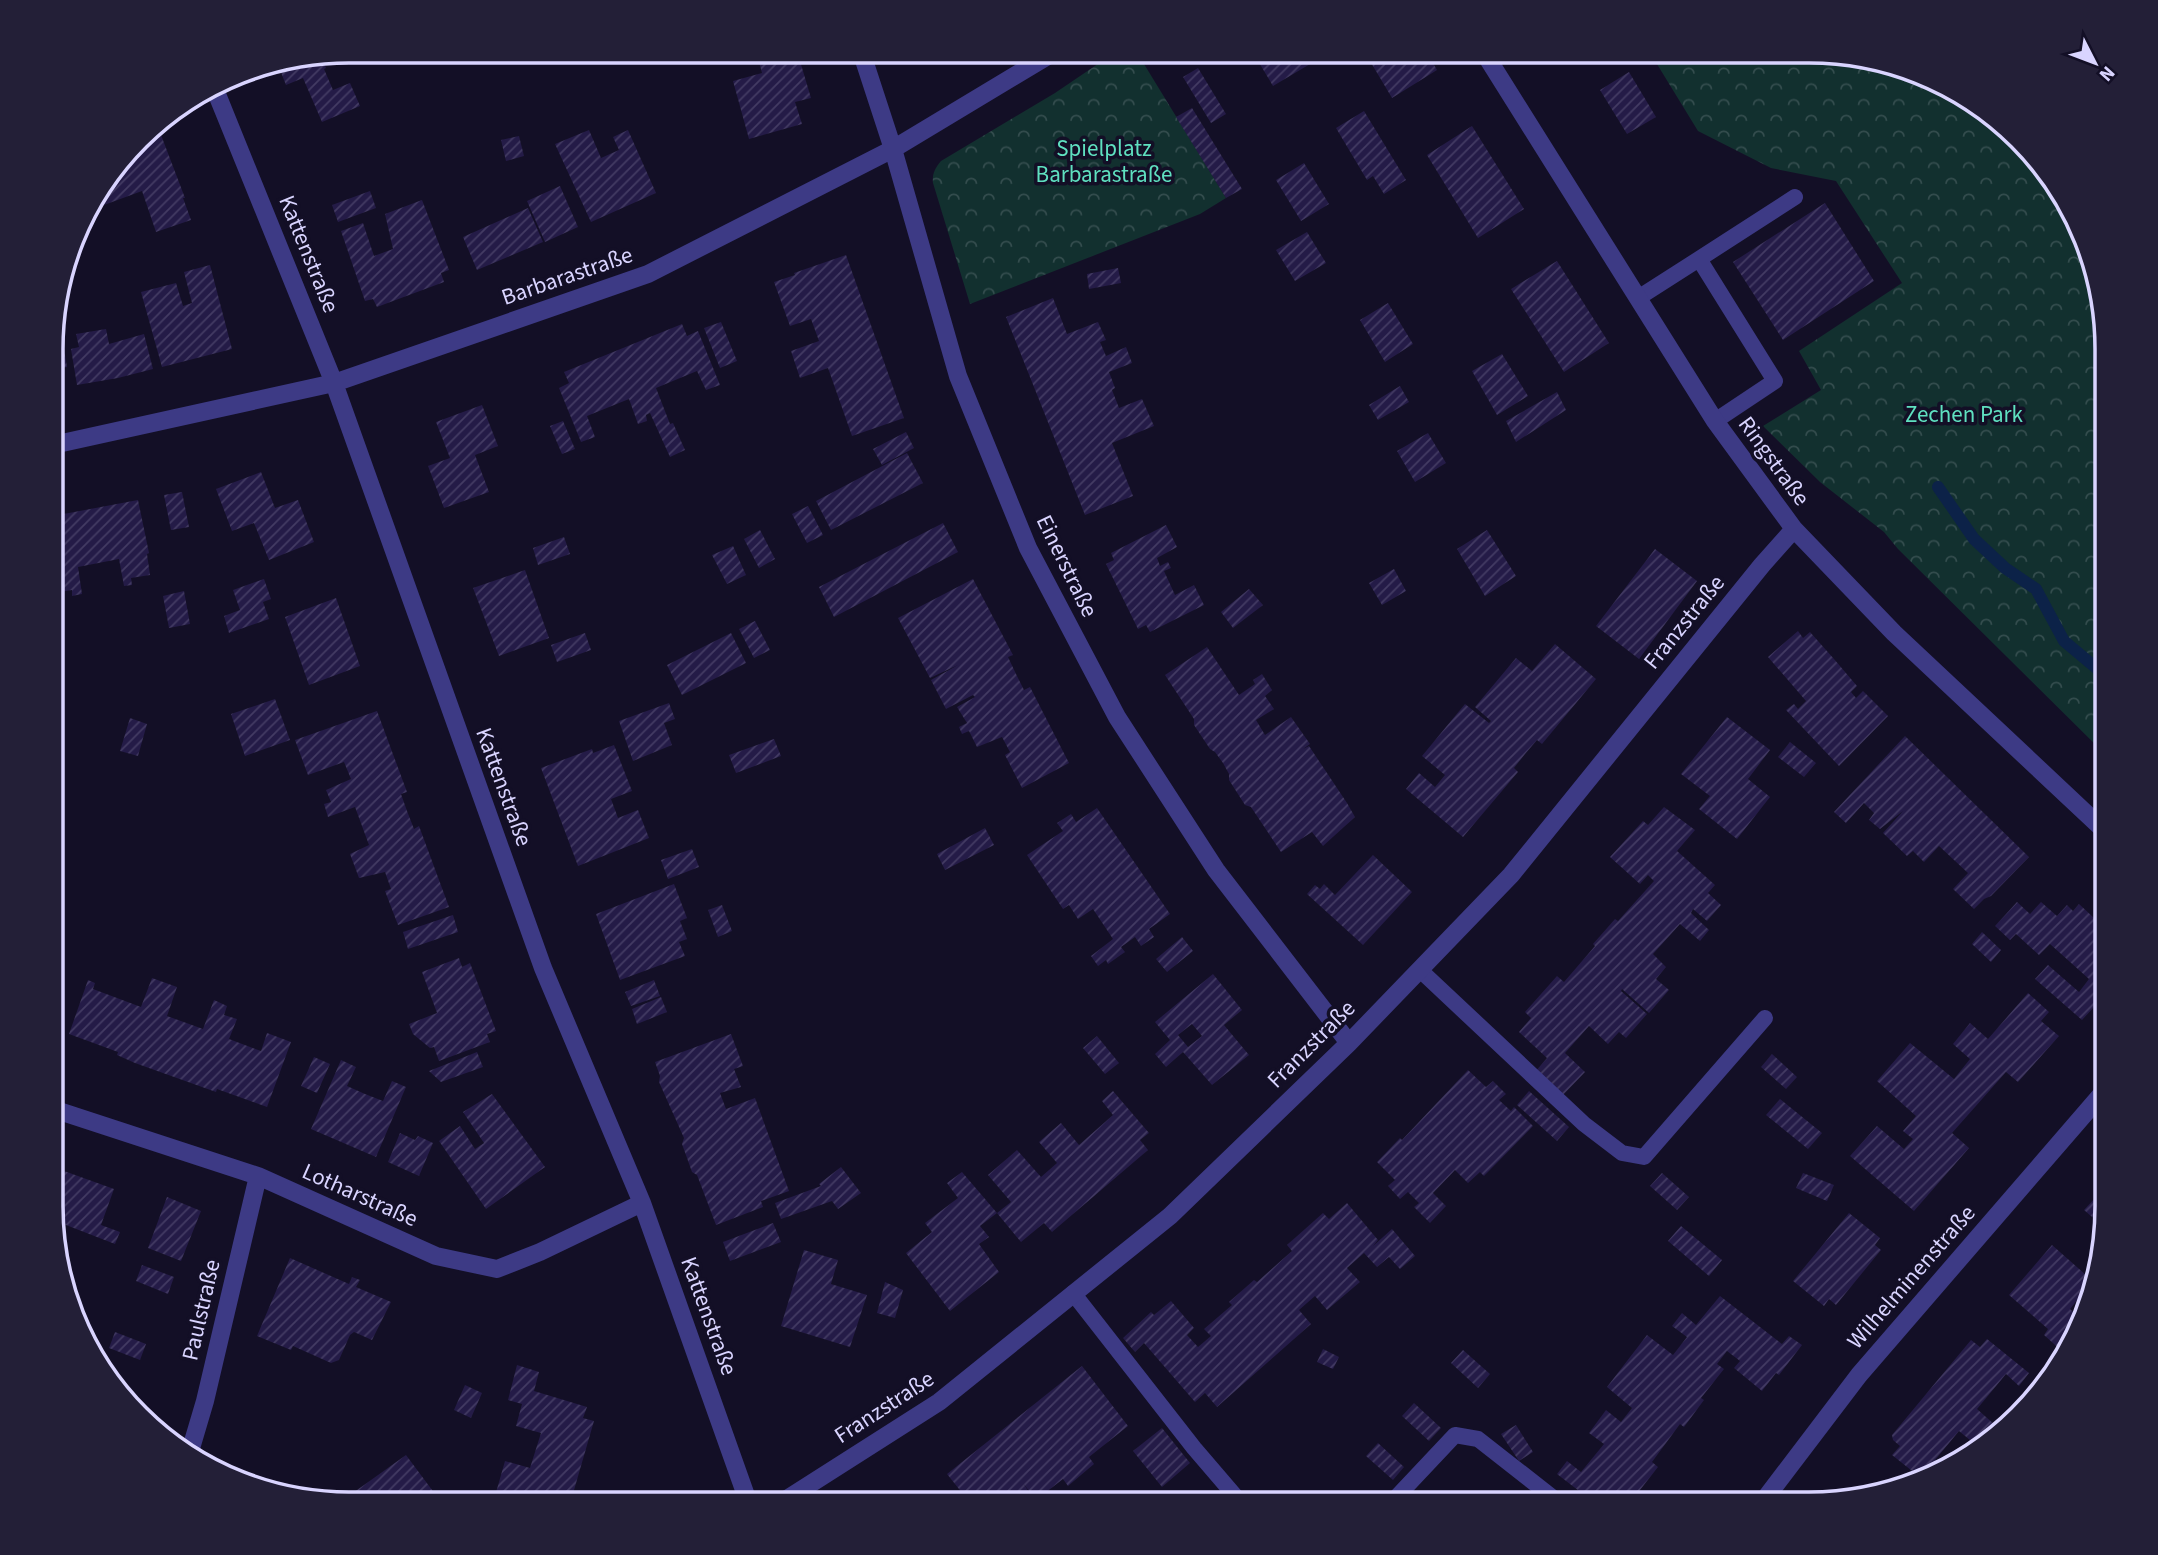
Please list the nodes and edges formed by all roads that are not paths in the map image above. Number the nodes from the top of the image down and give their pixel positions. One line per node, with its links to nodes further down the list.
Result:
1 (864, 63): 5 (street, Einerstraße)
2 (1036, 63): 5 (street, Barbarastraße)
3 (1490, 63): 8 (street, Ringstraße)
4 (217, 95): 9 (street, Kattenstraße)
5 (893, 149): 9 (street, Barbarastraße); 16 (street, Einerstraße)
6 (1795, 197): 7 (lane)
7 (1699, 259): 8 (lane); 10 (lane)
8 (1637, 298): 10 (street, Ringstraße)
9 (334, 383): 11 (street, Barbarastraße); 20 (street, Kattenstraße)
10 (1715, 421): 12 (street, Ringstraße)
11 (63, 443)
12 (1794, 529): 13 (street, Ringstraße); 14 (street, Franzstraße)
13 (2095, 822)
14 (1420, 970): 15 (lane); 16 (street, Franzstraße)
15 (1765, 1018)
16 (1349, 1043): 21 (street, Franzstraße)
17 (2095, 1102): 28 (street, Wilhelminenstraße)
18 (63, 1112): 19 (street, Lotharstraße)
19 (258, 1176): 20 (street, Lotharstraße); 22 (street, Paulstraße)
20 (642, 1203): 23 (street, Kattenstraße)
21 (1073, 1293): 24 (street, Franzstraße); 25 (lane)
22 (192, 1445)
23 (745, 1492)
24 (798, 1492)
25 (1232, 1492)
26 (1401, 1492): 27 (lane)
27 (1545, 1492)
28 (1770, 1492)

